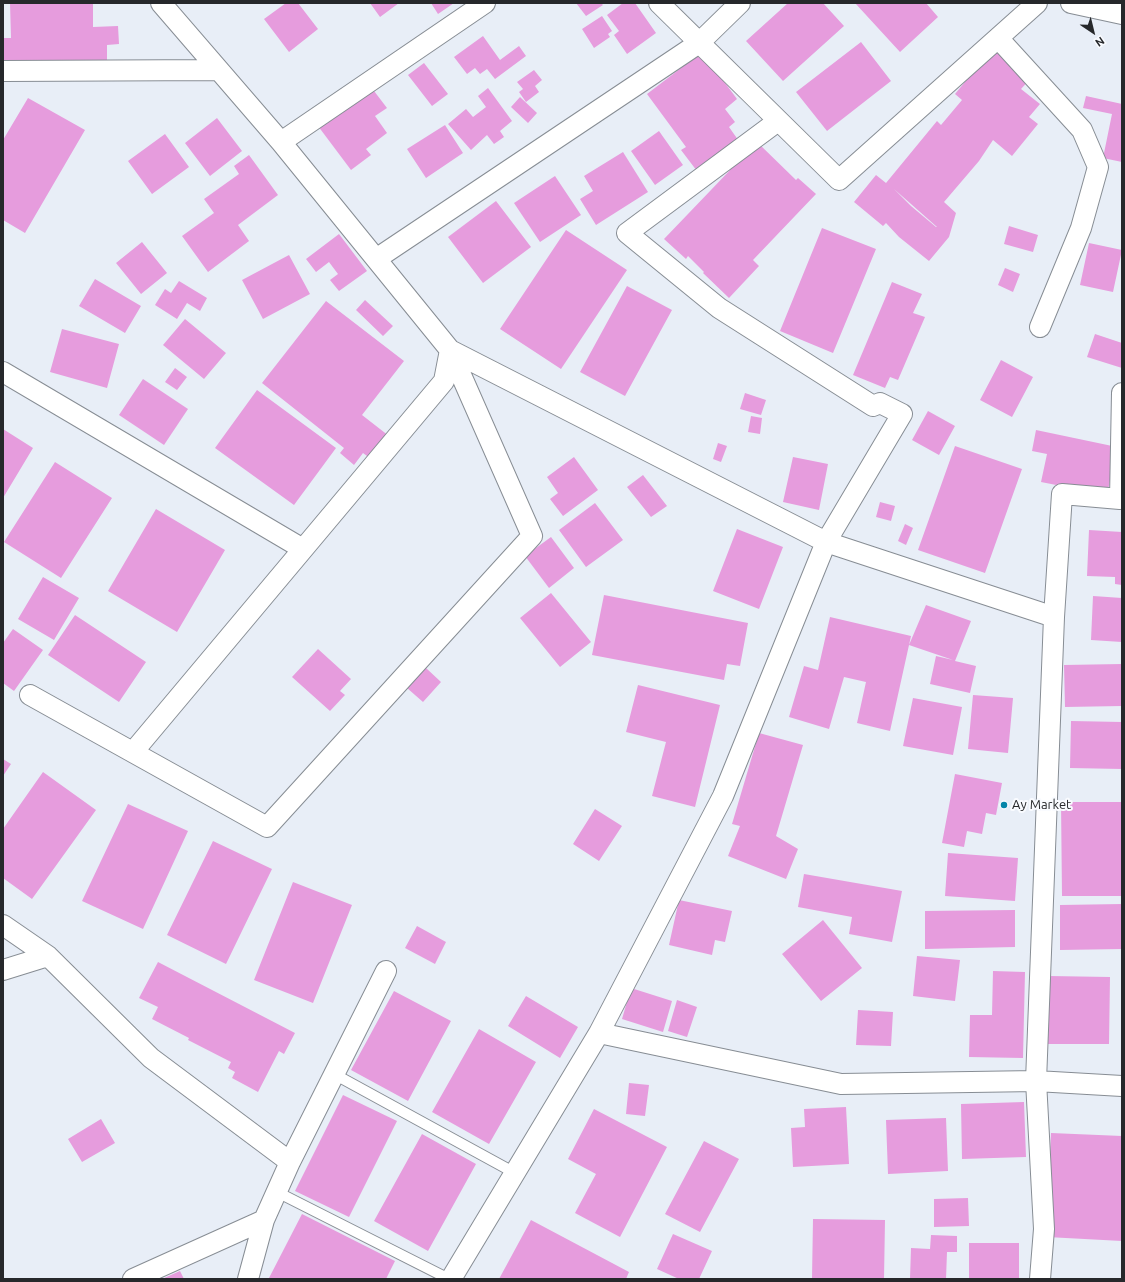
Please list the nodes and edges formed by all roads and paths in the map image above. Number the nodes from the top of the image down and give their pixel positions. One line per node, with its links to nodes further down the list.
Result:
1 (161, 3): 10 (street)
2 (485, 3): 13 (street)
3 (659, 3): 9 (street)
4 (740, 3): 9 (street)
5 (1037, 3): 8 (street)
6 (1071, 3): 7 (street)
7 (1122, 14)
8 (998, 38): 12 (street); 15 (street)
9 (699, 42): 12 (street); 14 (street)
10 (220, 70): 11 (street); 13 (street)
11 (3, 71)
12 (778, 120): 19 (street)
13 (281, 142): 14 (street)
14 (376, 259): 16 (street)
15 (1040, 327)
16 (450, 350): 19 (street); 20 (street); 23 (street)
17 (3, 372): 20 (street)
18 (1122, 393): 21 (street)
19 (826, 542): 21 (street); 28 (street)
20 (303, 550): 23 (street)
21 (1054, 617): 30 (street)
22 (30, 695): 23 (street)
23 (133, 752)
24 (3, 925): 25 (street)
25 (48, 956): 26 (street); 32 (street)
26 (3, 970)
27 (386, 971): 29 (street)
28 (599, 1034): 30 (street); 33 (street)
29 (334, 1074): 32 (street); 33 (lane)
30 (1036, 1081): 31 (street); 39 (street)
31 (1122, 1086)
32 (290, 1162): 34 (street)
33 (515, 1173): 38 (street)
34 (276, 1192): 35 (street); 38 (lane)
35 (264, 1220): 36 (street); 37 (street)
36 (133, 1279)
37 (248, 1279)
38 (450, 1279)
39 (1040, 1279)

